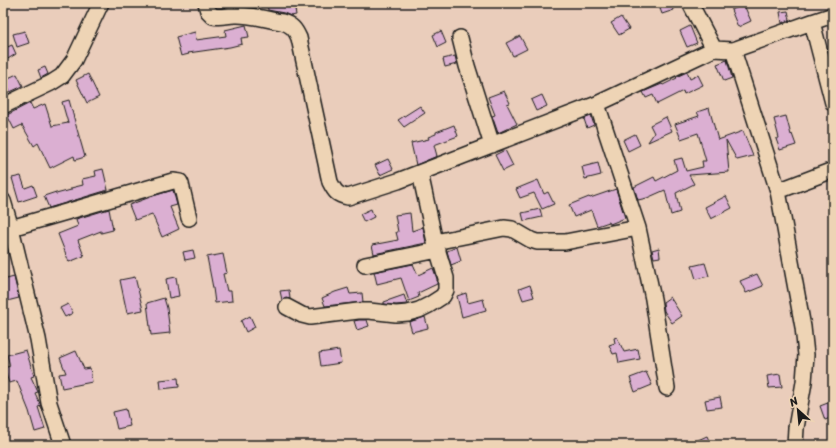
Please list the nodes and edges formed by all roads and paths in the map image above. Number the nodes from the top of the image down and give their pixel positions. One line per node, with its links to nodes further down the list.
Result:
1 (101, 3): 11 (street)
2 (206, 3): 14 (street)
3 (690, 3): 7 (street)
4 (833, 15): 5 (street)
5 (812, 22): 8 (street); 9 (street)
6 (460, 38): 12 (street)
7 (714, 49): 8 (street); 10 (street)
8 (733, 50): 15 (street)
9 (833, 103)
10 (597, 104): 12 (street); 19 (street)
11 (3, 106)
12 (492, 145): 14 (street)
13 (833, 170): 15 (street)
14 (420, 173): 20 (street)
15 (778, 191): 25 (street)
16 (3, 201): 18 (street)
17 (189, 218): 18 (street)
18 (11, 228): 24 (street)
19 (638, 228): 20 (street); 23 (street)
20 (437, 246): 21 (street); 22 (street)
21 (365, 265)
22 (287, 307)
23 (667, 388)
24 (63, 445)
25 (795, 445)

